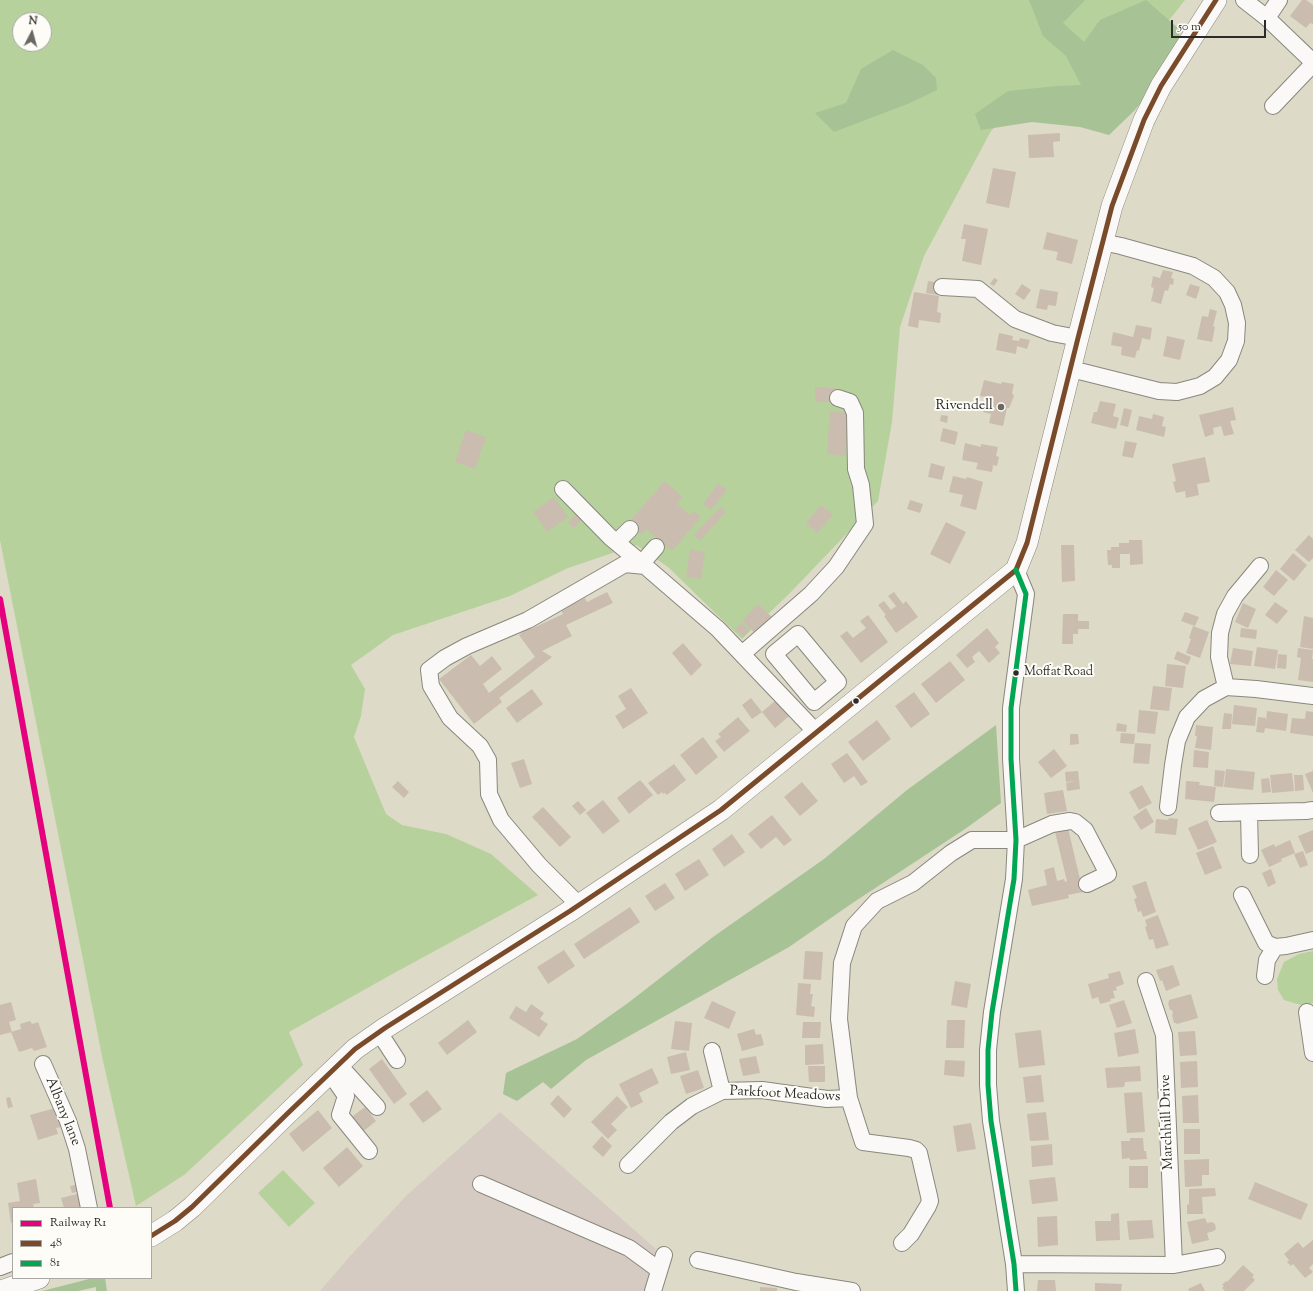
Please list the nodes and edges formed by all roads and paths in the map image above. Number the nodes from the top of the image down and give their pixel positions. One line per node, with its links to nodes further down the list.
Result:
1 (1216, 0): 7 (main road)
2 (1244, 0): 4 (street)
3 (1279, 0): 4 (street)
4 (1267, 18): 5 (street)
5 (1313, 63): 6 (street)
6 (1273, 106)
7 (1102, 242): 9 (main road); 10 (street)
8 (942, 287): 9 (street)
9 (1078, 338): 10 (main road)
10 (1071, 369): 18 (main road)
11 (838, 398): 20 (street)
12 (563, 489): 14 (street)
13 (630, 529): 14 (street)
14 (617, 542): 16 (street)
15 (656, 547): 16 (street)
16 (643, 565): 20 (street); 32 (street)
17 (1260, 566): 21 (street)
18 (1016, 570): 23 (main road); 28 (street)
19 (774, 654): 20 (street)
20 (745, 657): 23 (street)
21 (1226, 687): 22 (street); 24 (street)
22 (1313, 696)
23 (816, 732): 32 (main road)
24 (1168, 807)
25 (1313, 810): 27 (street)
26 (1219, 813): 27 (street)
27 (1249, 813): 29 (street)
28 (1016, 840): 30 (street); 45 (street, Parkfoot Meadows); 57 (street)
29 (1250, 855)
30 (1087, 884)
31 (1242, 895): 34 (street)
32 (579, 905): 38 (main road)
33 (1313, 940): 34 (street)
34 (1275, 947): 35 (street)
35 (1265, 976)
36 (1146, 981): 58 (street, Marchhill Drive)
37 (1306, 1012): 40 (street)
38 (376, 1034): 41 (street); 43 (main road)
39 (712, 1051): 44 (street, Parkfoot Meadows)
40 (1313, 1053)
41 (397, 1060)
42 (43, 1064): 50 (street, Albany lane)
43 (334, 1069): 46 (street); 47 (street); 51 (main road)
44 (722, 1091): 45 (street, Parkfoot Meadows); 48 (street, Parkfoot Meadows)
45 (849, 1098): 52 (street, Parkfoot Meadows)
46 (377, 1107)
47 (368, 1150)
48 (628, 1166)
49 (481, 1184): 60 (street)
50 (89, 1207)
51 (152, 1235)
52 (902, 1243)
53 (664, 1255): 60 (street)
54 (1217, 1257): 58 (street)
55 (698, 1260): 62 (street)
56 (12, 1262): 59 (street)
57 (1014, 1264): 58 (street); 66 (street)
58 (1174, 1265)
59 (0, 1267)
60 (659, 1270): 64 (street)
61 (36, 1279): 63 (main road)
62 (795, 1287): 65 (street)
63 (1, 1291)
64 (653, 1291)
65 (852, 1291)
66 (1016, 1291)

